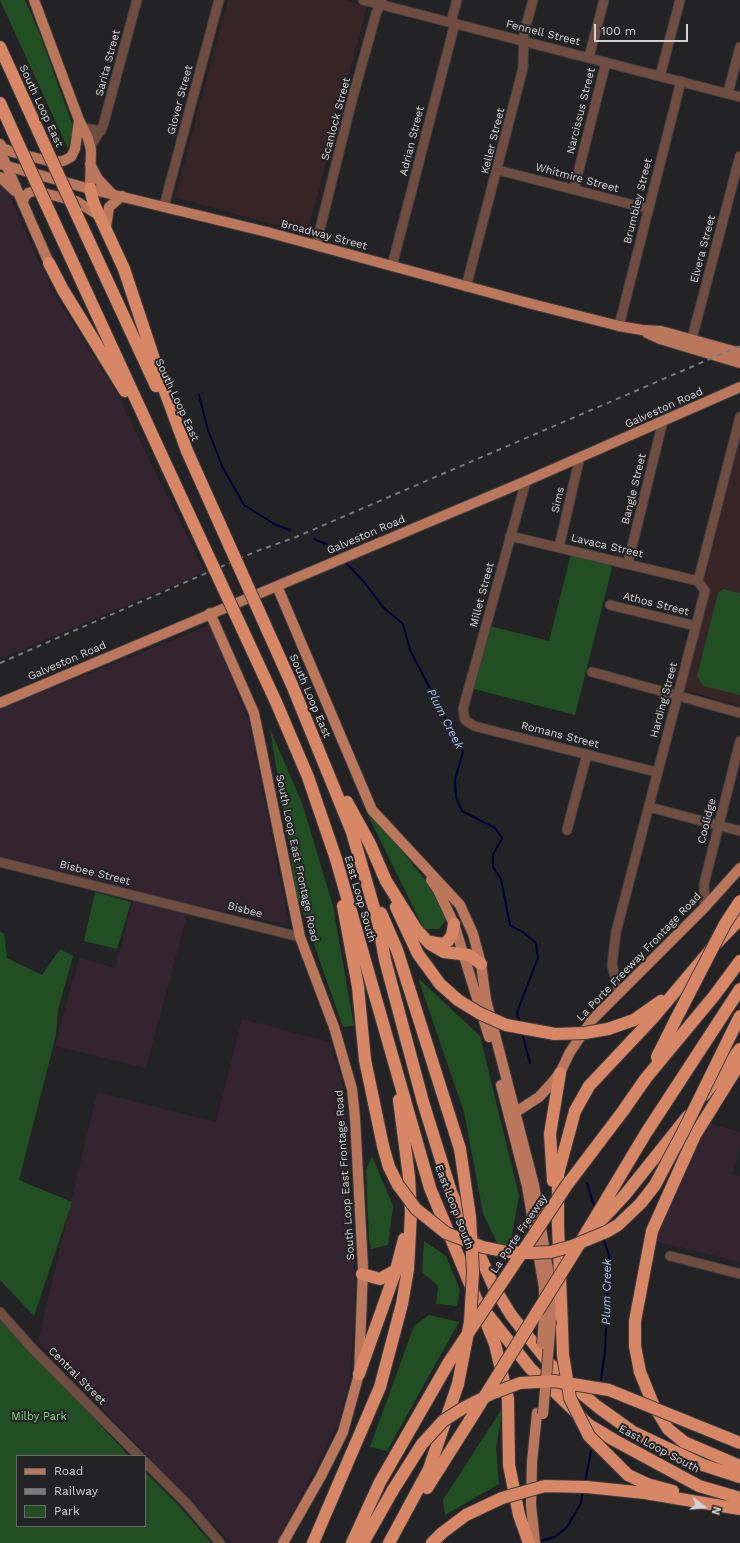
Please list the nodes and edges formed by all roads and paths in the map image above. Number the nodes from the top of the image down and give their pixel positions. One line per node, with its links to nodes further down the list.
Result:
1 (34, 0): 21 (main road)
2 (137, 0): 22 (street, Sarita Street)
3 (219, 0): 35 (street, Glover Street)
4 (363, 0): 9 (street, Fennell Street)
5 (457, 0): 10 (street, Adrian Street)
6 (533, 0): 11 (street, Keller Street)
7 (604, 0): 14 (street, Narcissus Street)
8 (680, 0): 16 (street)
9 (381, 2): 10 (street, Fennell Street); 39 (street, Scanlock Street)
10 (453, 22): 11 (street, Fennell Street); 41 (street, Adrian Street)
11 (524, 41): 14 (street, Fennell Street); 29 (street, Keller Street)
12 (0, 47): 47 (highway, South Loop East, bridge)
13 (740, 47): 18 (street)
14 (589, 57): 15 (street, Fennell Street)
15 (606, 62): 16 (street, Fennell Street); 32 (street, Narcissus Street)
16 (660, 76): 17 (street, Fennell Street)
17 (681, 81): 18 (street, Fennell Street); 36 (street, Brumbley Street)
18 (728, 93): 19 (street, Fennell Street)
19 (740, 97)
20 (0, 104): 49 (highway, bridge)
21 (81, 124): 22 (street); 23 (main road); 24 (main road)
22 (101, 131): 24 (street, Sarita Street)
23 (0, 144)
24 (90, 147): 27 (main road)
25 (0, 151): 28 (main road)
26 (740, 156): 44 (street, Elvera Street)
27 (90, 164): 31 (main road); 33 (main road)
28 (3, 165): 31 (main road, Broadway Street); 34 (main road)
29 (498, 170): 32 (street, Whitmire Street); 42 (street, Keller Street)
30 (0, 177): 34 (main road)
31 (90, 189): 33 (main road, Broadway Street); 37 (highway)
32 (574, 189): 36 (street, Whitmire Street)
33 (117, 195): 35 (main road, Broadway Street); 38 (main road)
34 (21, 200): 37 (main road); 40 (main road)
35 (164, 206): 39 (main road, Broadway Street)
36 (649, 209): 43 (street, Brumbley Street)
37 (100, 216): 38 (highway)
38 (106, 229): 47 (highway)
39 (316, 246): 41 (main road, Broadway Street)
40 (49, 263): 49 (highway)
41 (392, 266): 42 (main road, Broadway Street)
42 (466, 286): 43 (main road, Broadway Street)
43 (619, 326): 44 (main road, Broadway Street)
44 (690, 344): 45 (main road, Broadway Street); 46 (main road, Broadway Street)
45 (740, 353)
46 (740, 363)
47 (160, 387): 69 (highway, South Loop East, bridge)
48 (740, 387): 51 (main road, Galveston Road)
49 (133, 399): 75 (highway, East Loop South, bridge)
50 (740, 416): 57 (street, Harding Street)
51 (663, 421): 52 (main road, Galveston Road); 56 (street, Bangle Street)
52 (580, 457): 53 (main road, Galveston Road); 55 (street, Sims)
53 (526, 481): 54 (street, Millet Street); 58 (main road, Galveston Road)
54 (510, 536): 55 (street, Lavaca Street); 66 (street, Millet Street)
55 (559, 547): 56 (street, Lavaca Street)
56 (628, 563): 57 (street, Lavaca Street)
57 (698, 581): 61 (street, Harding Street)
58 (277, 586): 60 (main road, Galveston Road); 77 (main road)
59 (610, 605): 61 (street, Athos Street)
60 (210, 614): 64 (main road, Galveston Road); 86 (main road, South Loop East Frontage Road)
61 (696, 626): 63 (street, Harding Street)
62 (592, 672): 63 (street)
63 (678, 695): 65 (street); 70 (street, Harding Street)
64 (0, 703)
65 (740, 713)
66 (464, 715): 68 (street, Romans Street)
67 (740, 742): 72 (street, Coolidge)
68 (588, 754): 70 (street, Romans Street); 73 (street)
69 (326, 766): 79 (highway); 80 (highway, East Loop South)
70 (656, 772): 71 (street, Harding Street)
71 (649, 807): 72 (street); 93 (street, Harding Street)
72 (718, 825): 74 (street); 82 (street, Coolidge)
73 (567, 830)
74 (740, 831)
75 (336, 859): 94 (highway, bridge); 96 (highway, East Loop South)
76 (0, 862): 83 (street, Bisbee Street)
77 (418, 862): 85 (main road); 90 (main road)
78 (740, 868): 82 (main road, La Porte Freeway Frontage Road)
79 (386, 880): 87 (highway); 91 (highway, bridge)
80 (367, 884): 117 (highway, East Loop South); 127 (highway, bridge)
81 (740, 901): 100 (highway, bridge)
82 (706, 907): 93 (main road, La Porte Freeway Frontage Road)
83 (184, 908): 86 (street, Bisbee)
84 (740, 919): 91 (highway)
85 (454, 924): 87 (highway); 88 (main road)
86 (300, 936): 108 (main road, South Loop East Frontage Road)
87 (428, 941): 88 (highway)
88 (463, 954): 90 (highway); 102 (main road)
89 (740, 961): 100 (highway, La Porte Freeway)
90 (481, 964): 99 (main road)
91 (685, 980): 104 (highway)
92 (740, 990): 105 (highway)
93 (619, 992): 98 (main road, La Porte Freeway Frontage Road)
94 (740, 1016)
95 (740, 1049): 105 (highway)
96 (393, 1058): 103 (highway); 110 (highway, East Loop South)
97 (740, 1063): 116 (highway)
98 (560, 1073): 101 (main road, La Porte Freeway Frontage Road); 104 (highway)
99 (506, 1076): 101 (main road); 102 (main road)
100 (646, 1078): 125 (highway, La Porte Freeway, bridge)
101 (538, 1097): 102 (main road, La Porte Freeway Frontage Road)
102 (512, 1113): 121 (main road, bridge)
103 (411, 1212): 107 (highway); 124 (highway)
104 (558, 1226): 118 (highway, bridge)
105 (580, 1243): 128 (highway, bridge)
106 (670, 1256): 109 (street)
107 (396, 1270): 108 (highway); 112 (highway)
108 (362, 1274): 112 (main road, South Loop East Frontage Road)
109 (740, 1274)
110 (477, 1301): 119 (highway, East Loop South); 130 (highway)
111 (0, 1312): 114 (street, Central Street)
112 (359, 1374): 123 (main road)
113 (740, 1443): 126 (highway, bridge)
114 (138, 1455)
115 (146, 1463): 122 (street)
116 (740, 1466)
117 (740, 1477)
118 (646, 1489): 120 (highway); 129 (highway, bridge)
119 (740, 1498)
120 (740, 1509)
121 (535, 1514): 131 (main road); 132 (main road)
122 (220, 1543)
123 (283, 1543)
124 (313, 1543)
125 (352, 1543)
126 (363, 1543)
127 (388, 1543)
128 (392, 1543)
129 (432, 1543)
130 (529, 1543)
131 (535, 1543)
132 (542, 1543)

